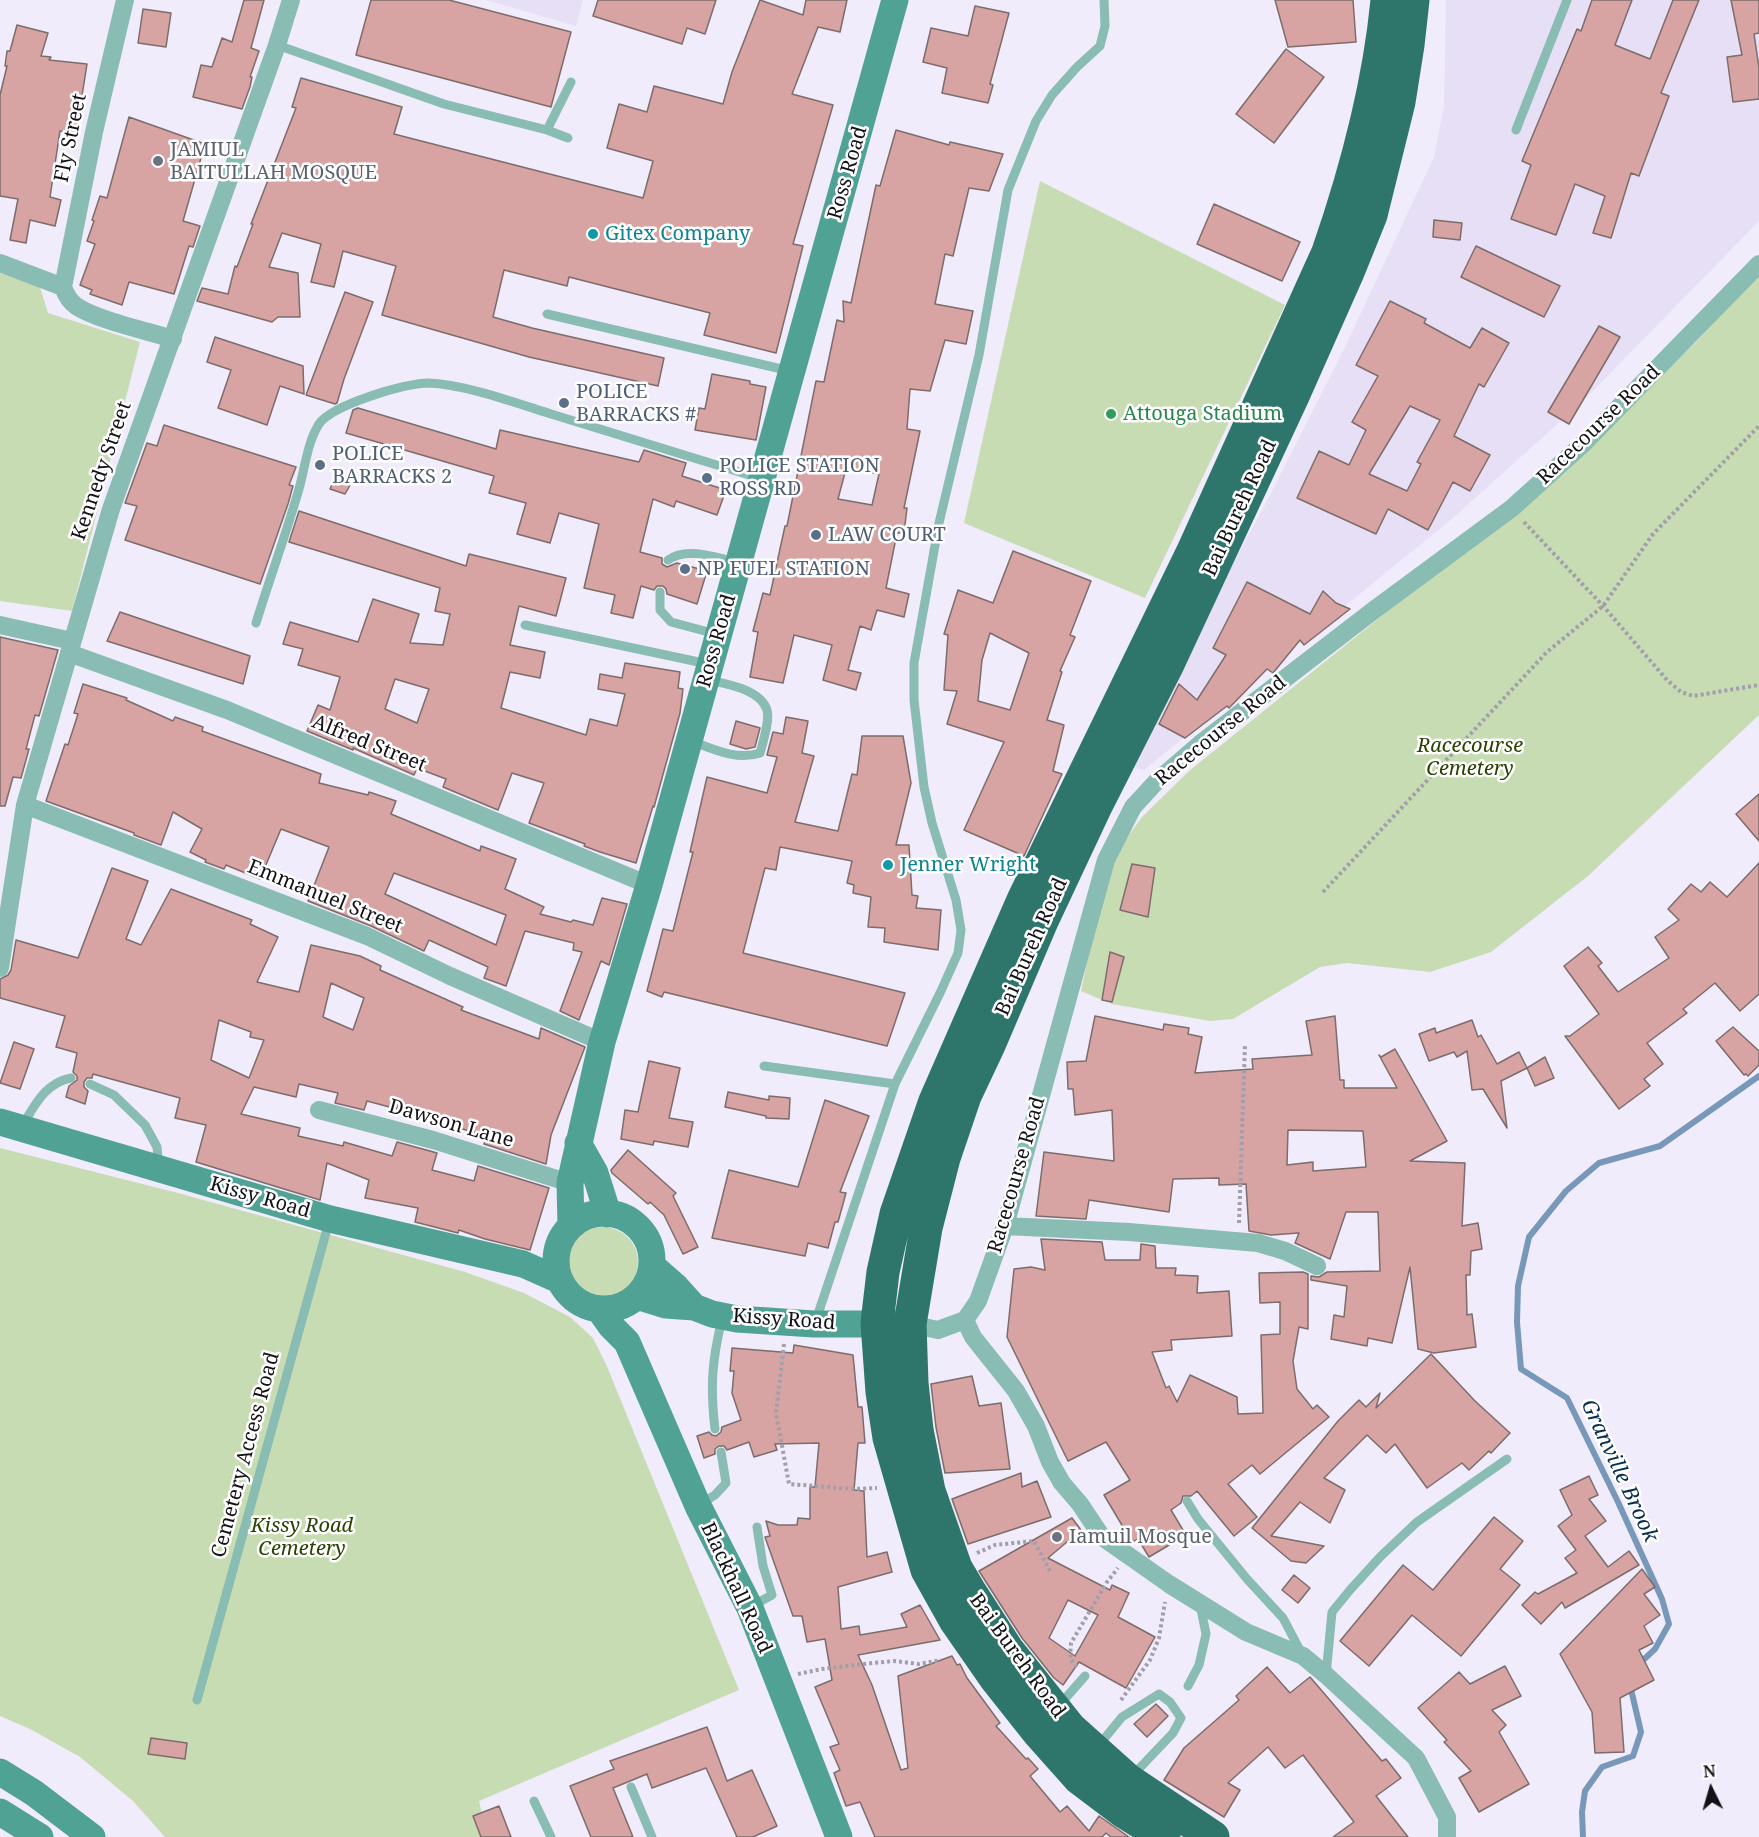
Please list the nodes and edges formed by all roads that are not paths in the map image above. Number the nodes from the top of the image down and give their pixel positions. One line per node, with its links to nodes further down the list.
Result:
1 (125, 0): 15 (street, Fly Street)
2 (291, 0): 8 (street, Kennedy Street)
3 (895, 0): 18 (main road, Ross Road)
4 (1104, 0): 37 (lane)
5 (1387, 0): 57 (highway)
6 (1413, 0): 59 (highway, Bai Bureh Road)
7 (1567, 0): 11 (lane)
8 (277, 45): 10 (lane); 17 (street, Kennedy Street)
9 (572, 82): 10 (lane)
10 (547, 130): 12 (lane)
11 (1516, 130)
12 (568, 138)
13 (0, 263): 15 (street)
14 (1759, 264): 46 (street, Racecourse Road)
15 (63, 287): 17 (street)
16 (547, 314): 18 (lane)
17 (173, 339): 27 (street, Kennedy Street)
18 (792, 371): 19 (main road, Ross Road)
19 (762, 479): 21 (main road, Ross Road); 23 (lane)
20 (668, 560): 21 (lane)
21 (739, 562): 26 (main road, Ross Road)
22 (660, 592): 26 (lane)
23 (256, 623)
24 (0, 626): 27 (street, Alfred Street)
25 (525, 626): 28 (lane)
26 (719, 634): 28 (main road, Ross Road)
27 (71, 647): 30 (street, Kennedy Street); 31 (street, Alfred Street)
28 (708, 672): 29 (main road, Ross Road); 29 (lane)
29 (689, 740): 31 (main road, Ross Road)
30 (26, 805): 32 (street, Kennedy Street); 33 (street, Emmanuel Street)
31 (649, 885): 33 (main road, Ross Road)
32 (0, 968)
33 (602, 1042): 40 (main road, Ross Road)
34 (764, 1066): 37 (lane)
35 (71, 1078): 39 (lane)
36 (90, 1083): 41 (lane)
37 (895, 1084): 58 (lane)
38 (319, 1110): 42 (street, Dawson Lane)
39 (10, 1125): 41 (main road, Kissy Road)
40 (578, 1143): 42 (main road, Ross Road); 43 (main road)
41 (159, 1168): 44 (main road, Kissy Road)
42 (570, 1183): 45 (main road, Ross Road)
43 (608, 1214): 45 (main road); 49 (main road)
44 (330, 1219): 48 (main road, Kissy Road); 73 (lane, Cemetery Access Road)
45 (571, 1226): 47 (main road)
46 (1005, 1227): 50 (street); 56 (street, Racecourse Road)
47 (557, 1250): 48 (main road); 51 (main road)
48 (523, 1264): 51 (main road, Kissy Road)
49 (652, 1266): 52 (main road); 53 (main road)
50 (1317, 1266)
51 (559, 1280): 54 (main road)
52 (633, 1299): 53 (main road, Kissy Road); 54 (main road); 60 (main road, Blackhall Road)
53 (694, 1307): 55 (main road, Kissy Road)
54 (598, 1309): 60 (main road, Blackhall Road)
55 (723, 1316): 58 (main road, Kissy Road); 61 (lane)
56 (965, 1320): 59 (street); 67 (street)
57 (877, 1323): 58 (main road, Kissy Road); 59 (main road); 86 (highway)
58 (814, 1324)
59 (910, 1324): 74 (highway, Bai Bureh Road)
60 (627, 1342): 65 (main road, Blackhall Road)
61 (715, 1430)
62 (721, 1452): 65 (lane)
63 (1507, 1459): 70 (lane)
64 (1187, 1501): 69 (lane)
65 (698, 1506): 68 (main road, Blackhall Road)
66 (757, 1527): 68 (lane)
67 (1199, 1602): 69 (street); 72 (lane)
68 (750, 1608): 85 (main road, Blackhall Road)
69 (1303, 1656): 70 (street)
70 (1326, 1675): 88 (street)
71 (1085, 1676): 74 (lane)
72 (1188, 1686)
73 (197, 1700)
74 (1052, 1707): 75 (highway, Bai Bureh Road)
75 (1094, 1751): 77 (highway, Bai Bureh Road); 77 (lane)
76 (0, 1772): 82 (main road)
77 (1128, 1780): 87 (highway, Bai Bureh Road)
78 (631, 1787): 84 (lane)
79 (534, 1801): 83 (lane)
80 (0, 1812): 81 (main road)
81 (40, 1837)
82 (92, 1837)
83 (551, 1837)
84 (652, 1837)
85 (838, 1837)
86 (1164, 1837)
87 (1214, 1837)
88 (1447, 1837)

